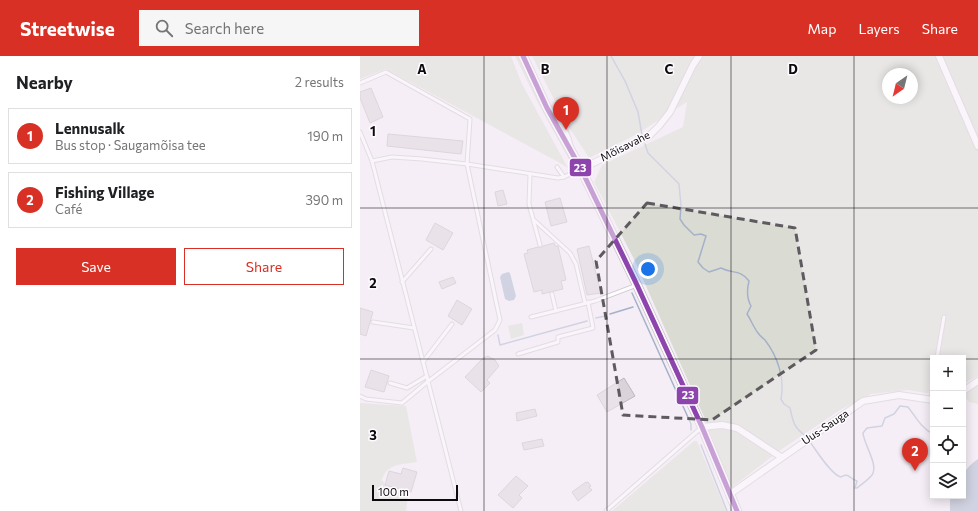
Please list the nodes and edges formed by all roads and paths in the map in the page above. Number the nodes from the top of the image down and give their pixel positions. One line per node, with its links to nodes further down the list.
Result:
1 (523, 56): 10 (street)
2 (700, 56): 10 (street, Mõisavahe)
3 (939, 56): 6 (street)
4 (360, 83): 8 (lane)
5 (360, 132): 7 (lane)
6 (978, 146)
7 (372, 161): 8 (lane); 16 (lane)
8 (467, 164): 11 (lane); 30 (lane)
9 (557, 167): 12 (lane)
10 (581, 169): 12 (lane); 17 (street)
11 (530, 174): 12 (lane); 13 (lane)
12 (564, 177)
13 (534, 220): 14 (lane); 19 (lane)
14 (540, 245)
15 (431, 249): 16 (lane)
16 (402, 282): 25 (lane)
17 (637, 285): 19 (lane); 36 (street)
18 (552, 294): 20 (lane)
19 (587, 303): 20 (lane); 26 (lane)
20 (556, 311): 21 (lane)
21 (531, 317)
22 (944, 317): 27 (lane)
23 (372, 322): 25 (lane)
24 (452, 324): 28 (lane)
25 (414, 328): 28 (lane)
26 (518, 354)
27 (938, 355)
28 (423, 362): 29 (lane)
29 (427, 376): 30 (lane); 32 (lane)
30 (428, 381): 34 (lane); 39 (lane)
31 (978, 381): 33 (street)
32 (390, 383)
33 (966, 389)
34 (360, 396)
35 (930, 400): 37 (street, Uus-Sauga)
36 (702, 427): 37 (street); 38 (street); 40 (lane)
37 (781, 457): 38 (street, Uus-Sauga)
38 (730, 494): 41 (street)
39 (461, 511)
40 (606, 511)
41 (737, 511)

